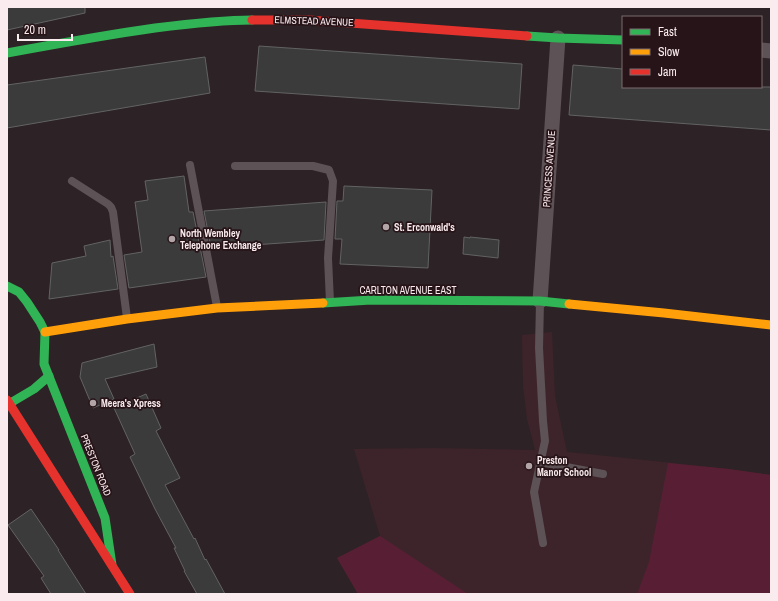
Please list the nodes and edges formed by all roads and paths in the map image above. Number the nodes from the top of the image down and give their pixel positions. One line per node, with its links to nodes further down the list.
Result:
1 (558, 38): 2 (street, ELMSTEAD AVENUE); 3 (street, ELMSTEAD AVENUE); 8 (street, PRINCESS AVENUE)
2 (622, 40)
3 (7, 53)
4 (190, 165): 10 (lane)
5 (235, 166): 9 (lane)
6 (72, 181): 11 (lane)
7 (7, 286): 13 (street)
8 (540, 301): 9 (street, CARLTON AVENUE EAST); 12 (street, CARLTON AVENUE EAST); 16 (lane)
9 (330, 303): 10 (street, CARLTON AVENUE EAST)
10 (217, 308): 11 (street, CARLTON AVENUE EAST)
11 (127, 319): 13 (street, CARLTON AVENUE EAST)
12 (771, 326)
13 (45, 332): 14 (street)
14 (49, 376): 15 (street); 19 (street, PRESTON ROAD)
15 (8, 403): 19 (street, PRESTON ROAD)
16 (540, 462): 17 (lane); 18 (lane)
17 (603, 474)
18 (542, 544)
19 (112, 565): 20 (street, PRESTON ROAD)
20 (130, 594)

